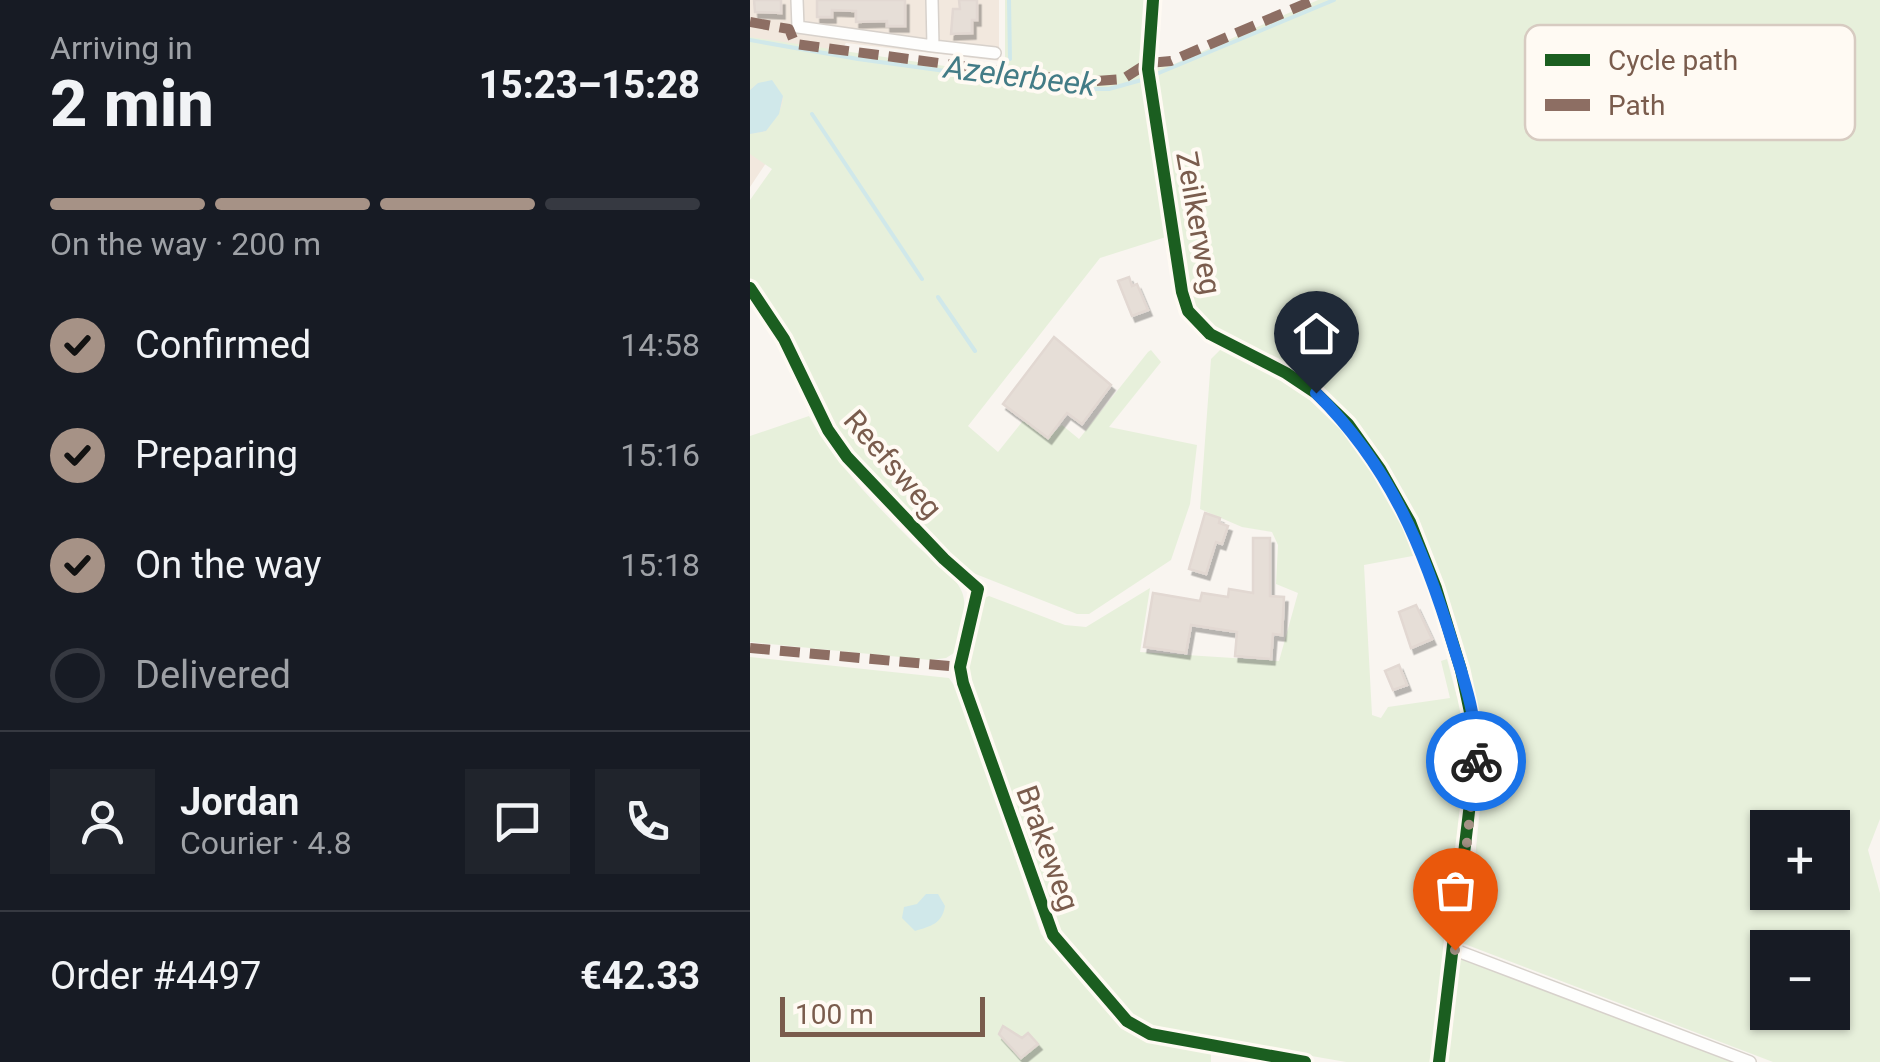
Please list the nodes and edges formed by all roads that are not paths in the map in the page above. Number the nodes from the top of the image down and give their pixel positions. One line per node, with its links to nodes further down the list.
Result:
1 (798, 0): 4 (street)
2 (932, 0): 4 (street)
3 (1153, 0): 8 (street, Zeilkerweg)
4 (932, 46): 5 (street)
5 (995, 53)
6 (750, 288): 7 (street, Reefsweg)
7 (960, 667): 9 (street, Brakeweg)
8 (1455, 950): 10 (street, Zeilkerweg); 11 (street)
9 (1305, 1062)
10 (1438, 1062)
11 (1750, 1062)

